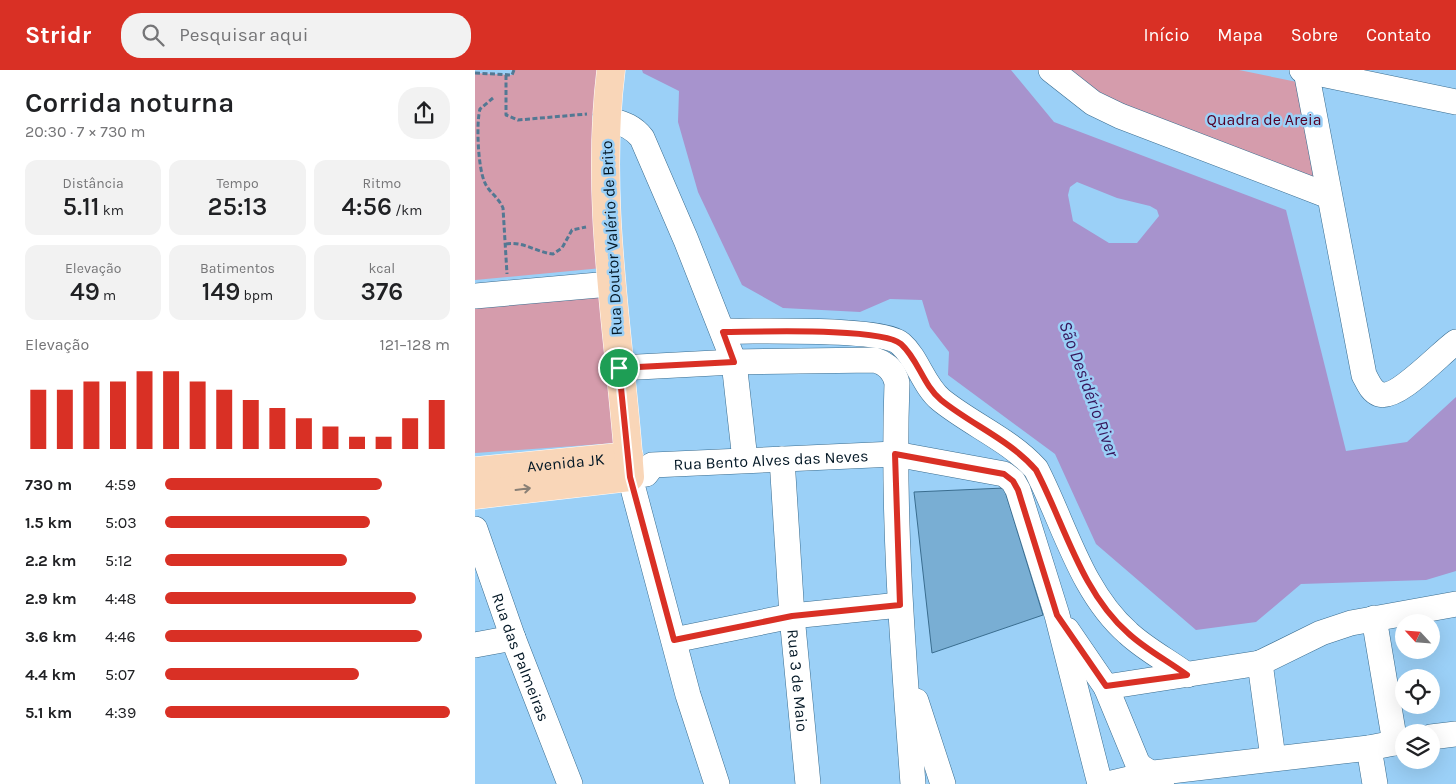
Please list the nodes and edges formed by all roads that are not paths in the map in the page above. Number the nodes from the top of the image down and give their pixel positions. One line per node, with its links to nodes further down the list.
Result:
1 (611, 70): 5 (main road, Rua Doutor Valério de Brito)
2 (1051, 70): 6 (street)
3 (1304, 70): 4 (street); 6 (street)
4 (1456, 102)
5 (597, 116): 7 (main road, Rua Doutor Valério de Brito); 9 (street)
6 (1329, 196): 10 (street)
7 (610, 284): 8 (street); 12 (main road, Rua Doutor Valério de Brito)
8 (475, 296)
9 (723, 332): 11 (street); 30 (street)
10 (1456, 342)
11 (734, 362): 12 (street); 13 (street); 15 (street)
12 (619, 368): 16 (main road, Rua Doutor Valério de Brito)
13 (895, 454): 14 (street, Rua Bento Alves das Neves); 21 (street); 22 (street, Rua Bento Alves das Neves)
14 (782, 459): 15 (street, Rua Bento Alves das Neves); 23 (street, Rua 3 de Maio)
15 (745, 460): 16 (street, Rua Bento Alves das Neves)
16 (637, 466): 17 (main road, Avenida JK); 18 (main road, Avenida JK, one-way to 16); 26 (street, Rua Doutor Valério de Brito)
17 (475, 471)
18 (475, 495)
19 (475, 529): 25 (street, Rua das Palmeiras)
20 (1456, 604): 24 (street)
21 (900, 605): 23 (street); 28 (street)
22 (1057, 615): 31 (street); 44 (street)
23 (792, 616): 26 (street); 41 (street, Rua 3 de Maio)
24 (1374, 618): 29 (street); 32 (street)
25 (513, 638): 27 (street); 39 (street, Rua das Palmeiras)
26 (674, 640): 40 (street, Rua Doutor Valério de Brito)
27 (475, 645)
28 (903, 660): 42 (street); 43 (street)
29 (1260, 663): 30 (street); 37 (street)
30 (1187, 675): 31 (street)
31 (1106, 686): 38 (street)
32 (1395, 724)
33 (1456, 734): 34 (street)
34 (1440, 736)
35 (1395, 743): 36 (street)
36 (1369, 748): 37 (street); 46 (street)
37 (1273, 758): 38 (street)
38 (1161, 778): 45 (street)
39 (570, 784)
40 (717, 784)
41 (808, 784)
42 (913, 784)
43 (943, 784)
44 (1101, 784)
45 (1108, 784)
46 (1375, 784)

